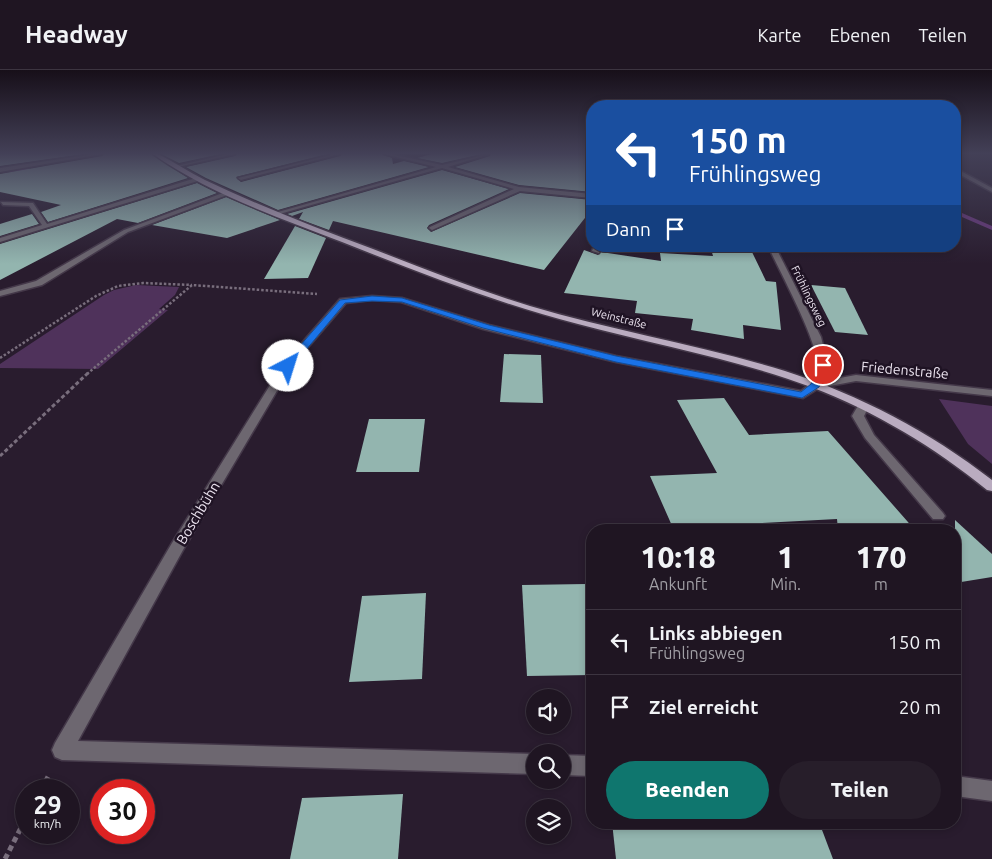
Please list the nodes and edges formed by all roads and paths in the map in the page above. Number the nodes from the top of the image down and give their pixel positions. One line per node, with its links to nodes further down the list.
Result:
1 (161, 191): 10 (street)
2 (223, 191): 6 (main road, Weinstraße)
3 (358, 191): 9 (street)
4 (512, 191): 11 (street)
5 (544, 191): 7 (street)
6 (228, 193): 9 (main road, Weinstraße); 15 (street)
7 (586, 195)
8 (3, 203): 10 (street)
9 (274, 214): 18 (main road, Weinstraße)
10 (46, 227): 12 (street)
11 (432, 228)
12 (0, 240)
13 (774, 252): 18 (street, Frühlingsweg)
14 (192, 285): 16 (path); 17 (path); 21 (path)
15 (0, 294)
16 (343, 301): 18 (street); 24 (street, Boschbühn)
17 (0, 358)
18 (816, 385): 19 (street, Friedenstraße); 20 (main road, Weinstraße)
19 (992, 393)
20 (863, 406): 22 (main road, Weinstraße); 23 (street)
21 (0, 456)
22 (992, 487)
23 (938, 516)
24 (526, 764)
25 (571, 765): 26 (street)
26 (586, 766)
27 (961, 787): 28 (street)
28 (992, 791)
29 (15, 839): 30 (path)
30 (5, 859)

